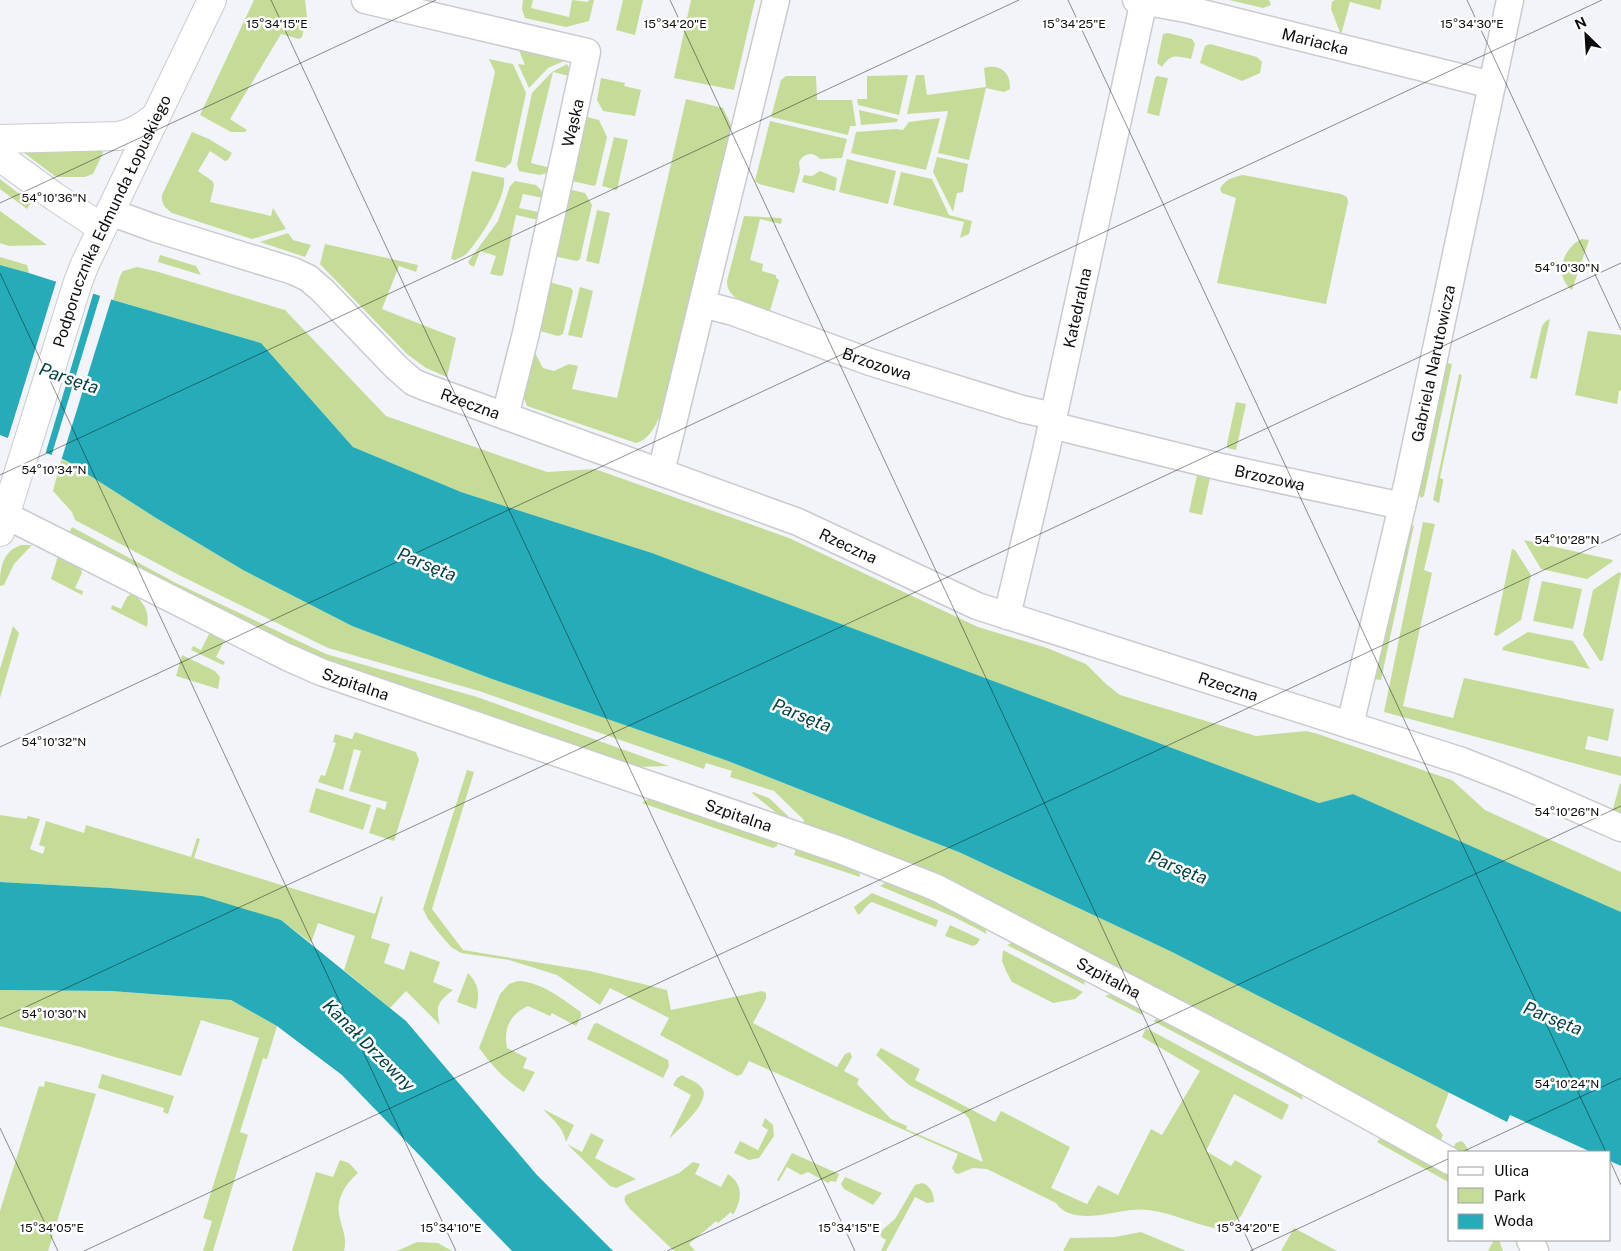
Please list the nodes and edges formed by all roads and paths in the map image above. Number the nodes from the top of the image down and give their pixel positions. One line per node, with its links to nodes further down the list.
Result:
1 (212, 0): 7 (street, Podporucznika Edmunda Łopuskiego)
2 (365, 0): 12 (street, Wąska)
3 (776, 0): 11 (street)
4 (1510, 0): 6 (street, Gabriela Narutowicza)
5 (1142, 1): 6 (street, Mariacka); 13 (street, Katedralna)
6 (1492, 85): 15 (street, Gabriela Narutowicza)
7 (156, 116): 8 (street); 10 (street, Podporucznika Edmunda Łopuskiego)
8 (0, 138)
9 (0, 157): 10 (street)
10 (106, 220): 12 (street, Rzeczna); 16 (street, Podporucznika Edmunda Łopuskiego)
11 (702, 304): 13 (street, Brzozowa); 14 (street)
12 (505, 416): 14 (street, Rzeczna)
13 (1052, 421): 15 (street, Brzozowa); 17 (street, Katedralna)
14 (661, 472): 17 (street, Rzeczna)
15 (1402, 506): 18 (street, Gabriela Narutowicza)
16 (2, 524): 20 (street, Szpitalna)
17 (1008, 616): 18 (street, Rzeczna)
18 (1350, 725): 19 (street, Rzeczna)
19 (1621, 828)
20 (1448, 1160)

